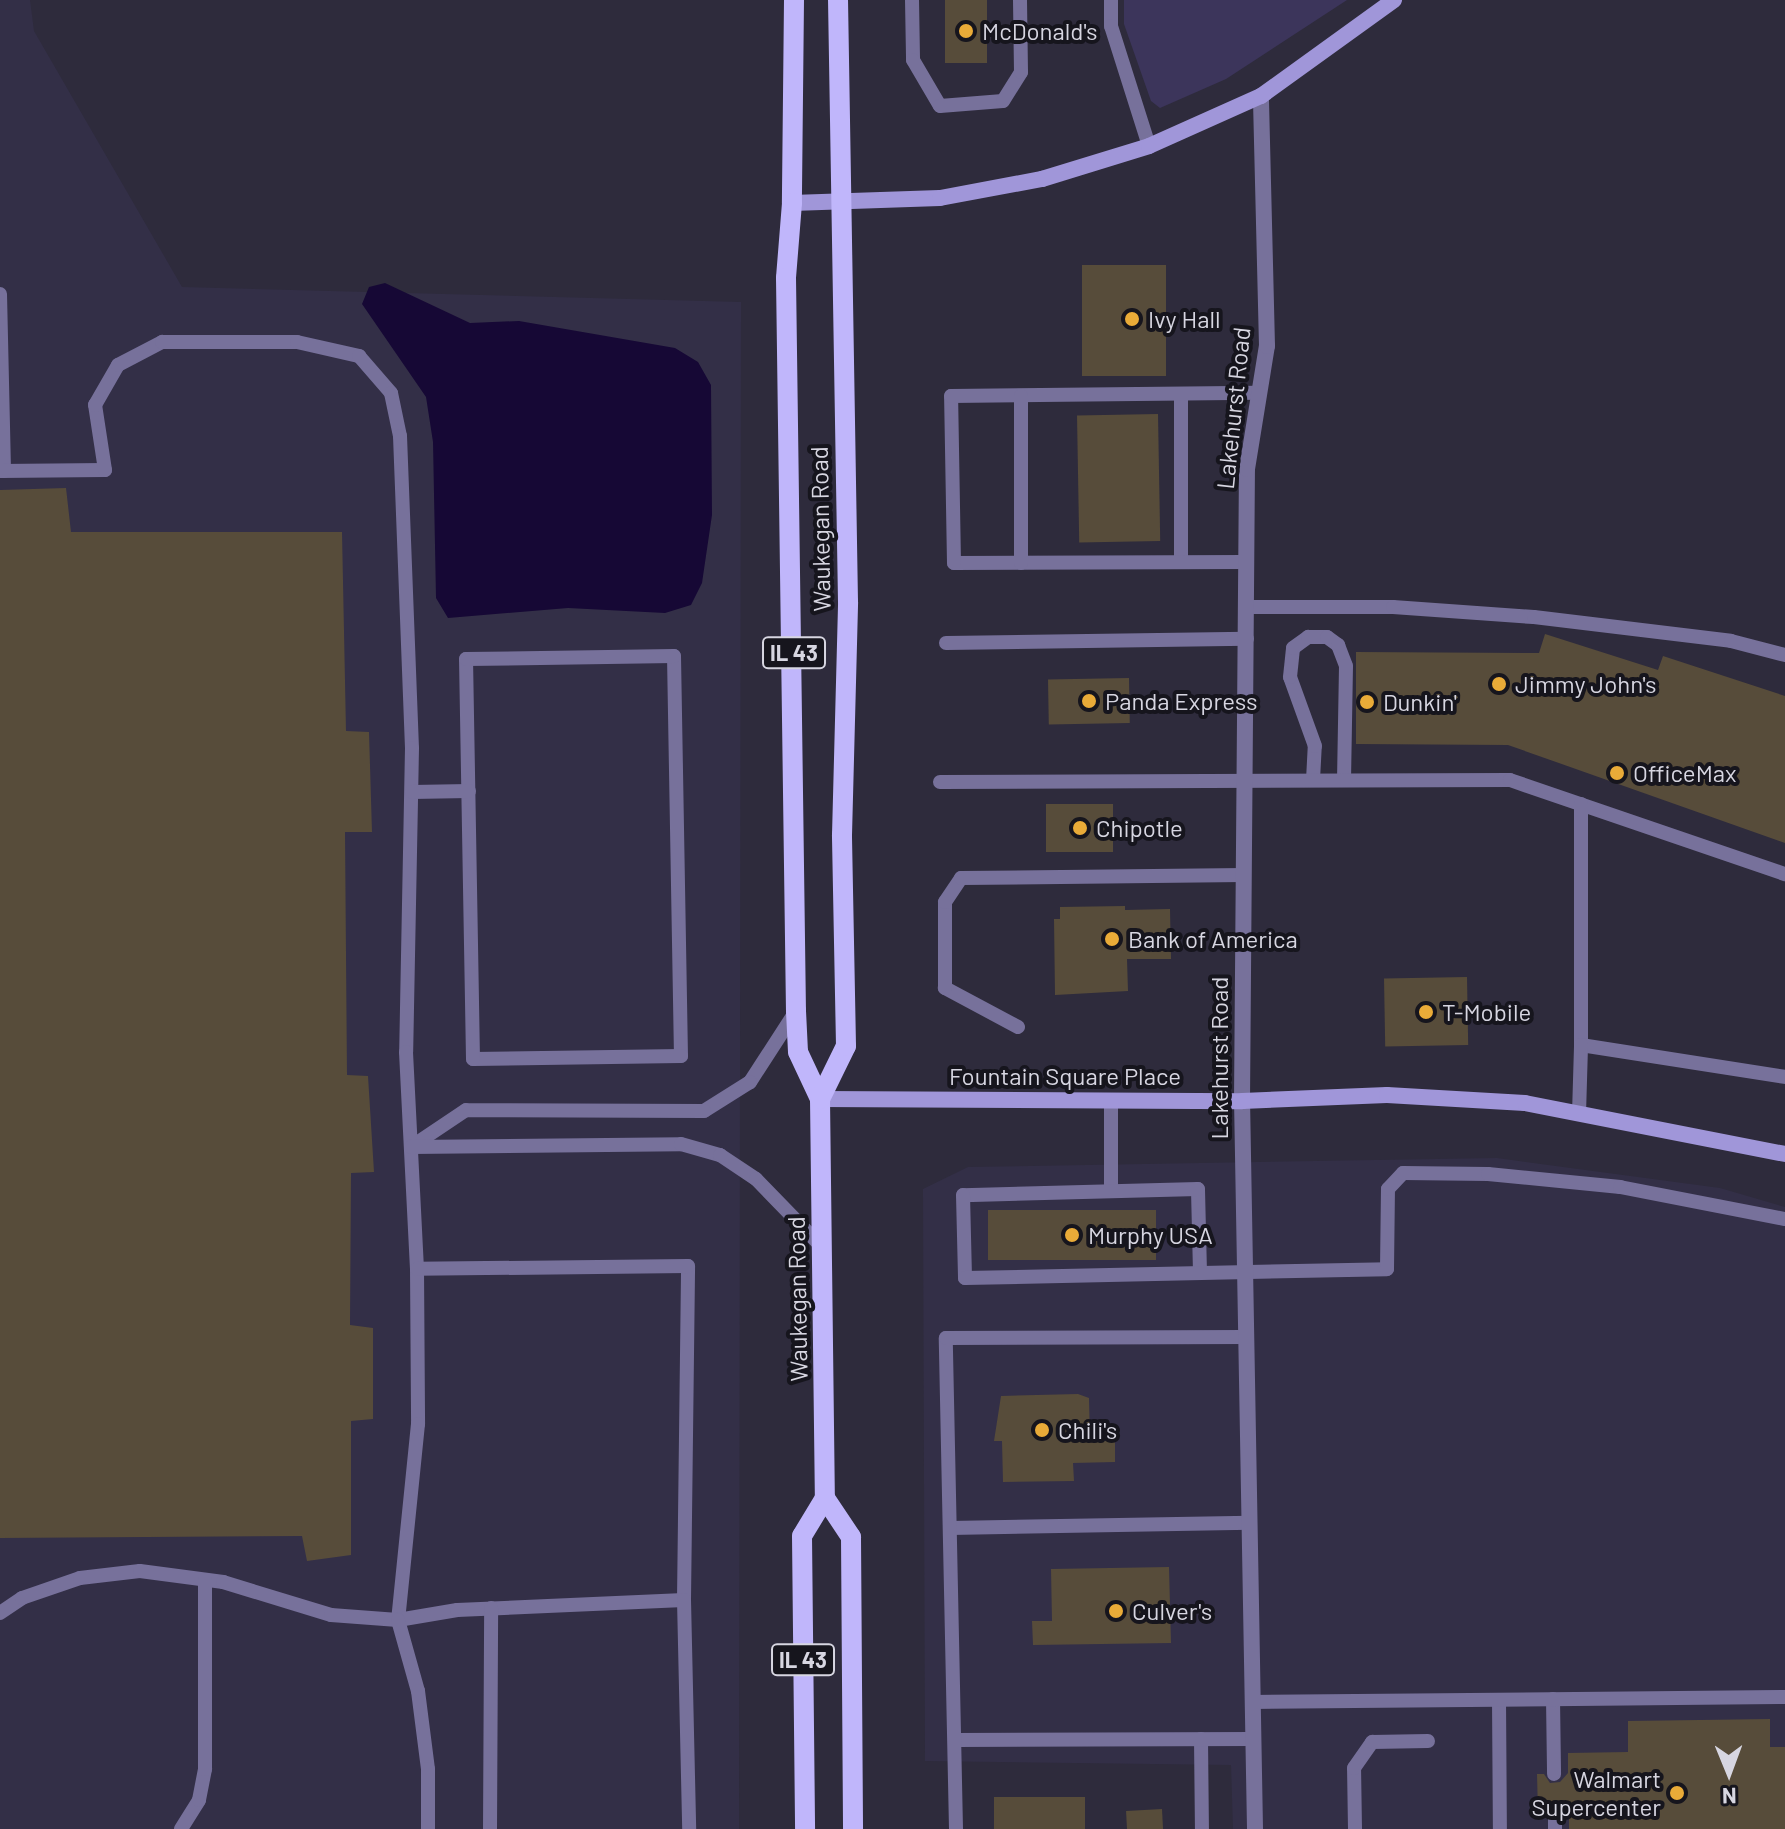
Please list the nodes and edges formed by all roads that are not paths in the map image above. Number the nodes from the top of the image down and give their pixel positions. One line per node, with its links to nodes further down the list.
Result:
1 (794, 0): 9 (main road, Waukegan Road / IL 43)
2 (838, 0): 10 (main road, Waukegan Road / IL 43)
3 (912, 0): 4 (lane)
4 (1020, 0)
5 (1111, 0): 8 (lane)
6 (1394, 0): 7 (street)
7 (1261, 96): 8 (street); 12 (street, Lakehurst Road)
8 (1149, 146): 10 (street)
9 (792, 203): 10 (street); 32 (main road, Waukegan Road / IL 43)
10 (840, 204): 36 (main road, Waukegan Road / IL 43)
11 (0, 294): 15 (lane)
12 (1258, 393): 13 (lane); 17 (street, Lakehurst Road)
13 (1181, 395): 14 (lane); 16 (lane)
14 (1021, 396): 18 (lane); 18 (lane)
15 (2, 471): 28 (lane)
16 (1181, 561): 17 (lane); 18 (lane)
17 (1246, 562): 19 (street, Lakehurst Road)
18 (1021, 563)
19 (1247, 607): 20 (street, Lakehurst Road); 22 (lane)
20 (1247, 639): 21 (lane); 26 (street, Lakehurst Road)
21 (946, 643)
22 (1785, 655)
23 (1313, 780): 24 (lane); 24 (lane); 26 (lane)
24 (1344, 780): 29 (lane)
25 (940, 782): 26 (lane)
26 (1245, 782): 31 (street, Lakehurst Road)
27 (469, 791): 27 (lane); 28 (lane)
28 (412, 792): 40 (lane)
29 (1581, 804): 30 (lane); 34 (lane)
30 (1785, 874)
31 (1244, 875): 33 (lane); 38 (street, Lakehurst Road)
32 (796, 1011): 36 (main road, Waukegan Road / IL 43); 40 (lane)
33 (1018, 1027)
34 (1581, 1045): 35 (lane); 39 (lane)
35 (1785, 1077)
36 (820, 1099): 37 (street, Fountain Square Place); 44 (main road, Waukegan Road / IL 43)
37 (1111, 1101): 38 (street, Fountain Square Place); 42 (lane)
38 (1242, 1101): 39 (street, Fountain Square Place); 46 (street, Lakehurst Road)
39 (1579, 1114): 41 (street, Fountain Square Place)
40 (411, 1147): 44 (lane); 45 (lane)
41 (1785, 1154)
42 (1111, 1191): 47 (lane); 47 (lane)
43 (1785, 1219): 46 (lane)
44 (822, 1247): 49 (main road, Waukegan Road / IL 43)
45 (417, 1269): 53 (lane); 56 (lane)
46 (1245, 1271): 47 (lane); 48 (street, Lakehurst Road)
47 (1200, 1272)
48 (1246, 1337): 50 (street, Lakehurst Road); 51 (lane)
49 (825, 1498): 71 (main road, IL 43); 72 (main road)
50 (1250, 1523): 51 (lane); 60 (street, Lakehurst Road)
51 (950, 1528): 63 (lane)
52 (205, 1580): 55 (lane); 56 (lane); 67 (lane)
53 (684, 1600): 54 (lane); 70 (lane)
54 (491, 1608): 56 (lane); 69 (lane)
55 (0, 1613)
56 (398, 1620): 68 (lane)
57 (1785, 1697): 58 (lane)
58 (1553, 1699): 59 (lane); 65 (lane)
59 (1499, 1700): 60 (lane); 77 (lane)
60 (1252, 1702): 62 (street, Lakehurst Road)
61 (1201, 1739): 62 (lane); 63 (lane); 74 (lane)
62 (1253, 1739): 75 (street, Lakehurst Road)
63 (956, 1740): 73 (lane)
64 (1428, 1741): 76 (lane)
65 (1554, 1774)
66 (1555, 1812): 78 (lane)
67 (181, 1829)
68 (428, 1829)
69 (490, 1829)
70 (689, 1829)
71 (805, 1829)
72 (853, 1829)
73 (956, 1829)
74 (1202, 1829)
75 (1255, 1829)
76 (1355, 1829)
77 (1500, 1829)
78 (1555, 1829)

